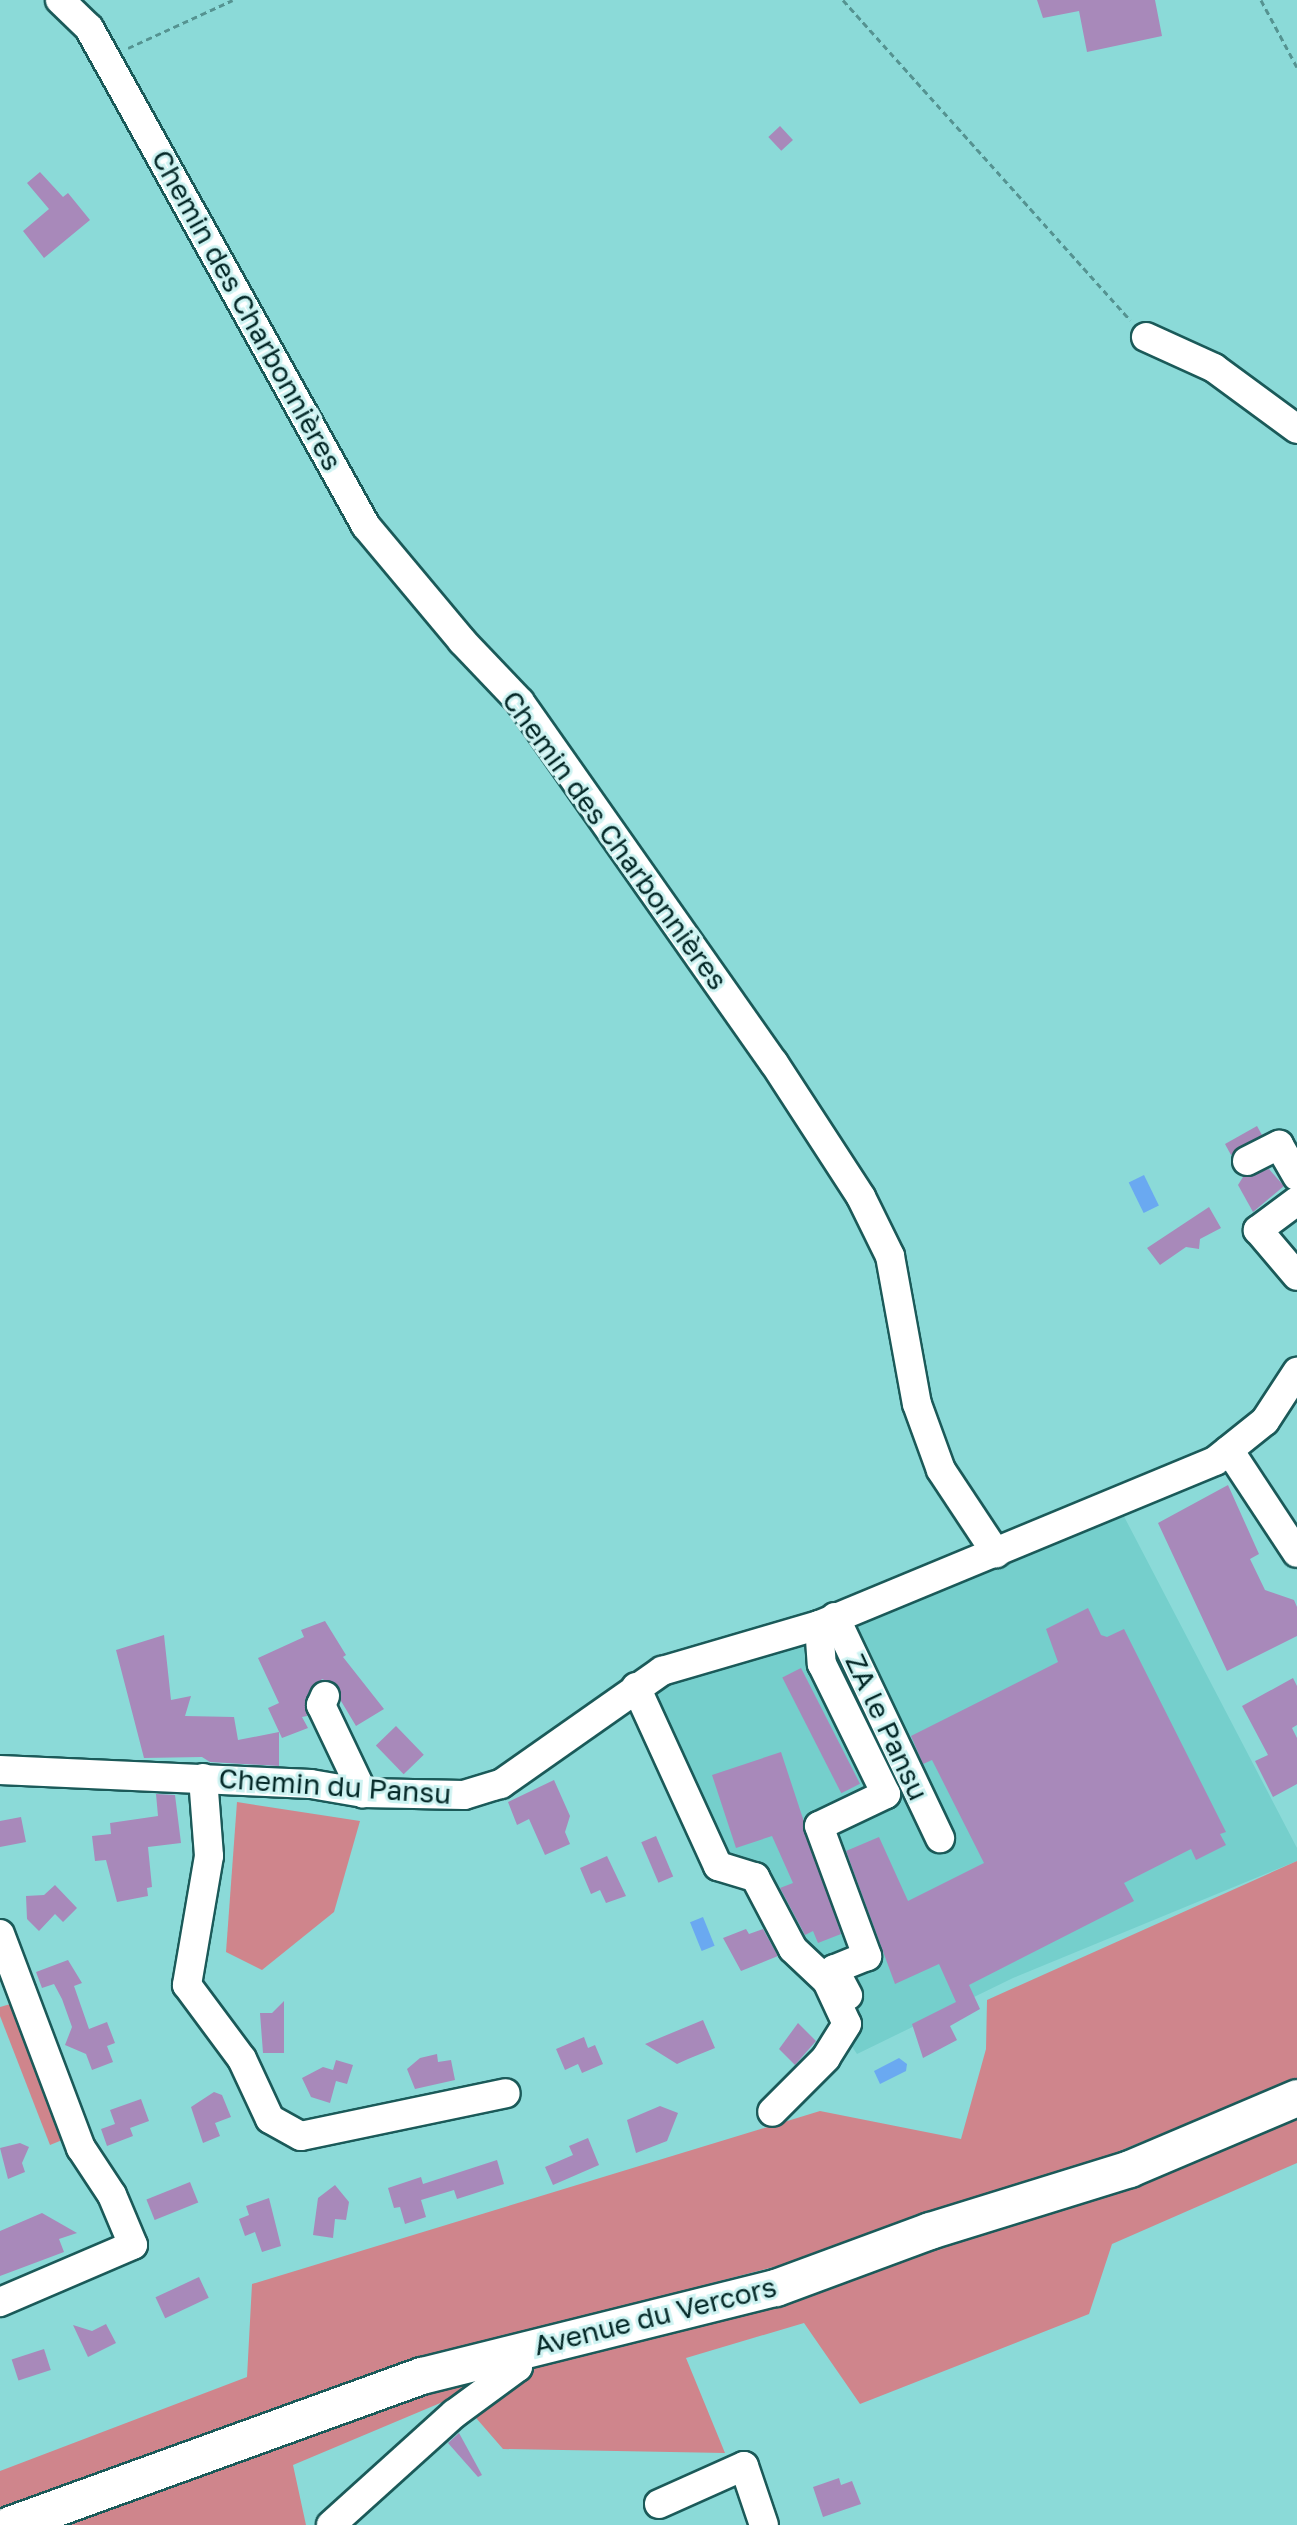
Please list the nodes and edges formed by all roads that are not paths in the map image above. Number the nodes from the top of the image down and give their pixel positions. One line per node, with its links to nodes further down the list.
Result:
1 (60, 0): 10 (street, Chemin des Charbonnières)
2 (1146, 337): 3 (street)
3 (1297, 429)
4 (1247, 1161): 5 (street)
5 (1297, 1176)
6 (1297, 1201): 7 (street)
7 (1297, 1276)
8 (1297, 1372): 9 (street, Chemin du Pansu)
9 (1229, 1450): 10 (street, Chemin du Pansu); 11 (street)
10 (996, 1553): 12 (street, Chemin du Pansu)
11 (1297, 1553)
12 (827, 1621): 13 (street, Chemin du Pansu); 18 (street, ZA le Pansu); 20 (street)
13 (636, 1687): 17 (street, Chemin du Pansu); 23 (street)
14 (325, 1696): 17 (street)
15 (0, 1770): 16 (street, Chemin du Pansu)
16 (203, 1778): 17 (street, Chemin du Pansu); 21 (street)
17 (363, 1793)
18 (940, 1838)
19 (0, 1934): 24 (street)
20 (857, 2011)
21 (506, 2093)
22 (1297, 2098): 25 (main road, Avenue du Vercors)
23 (772, 2112)
24 (0, 2302)
25 (518, 2350): 27 (main road, Avenue du Vercors); 28 (street)
26 (659, 2504): 29 (street)
27 (10, 2525)
28 (331, 2525)
29 (764, 2525)

